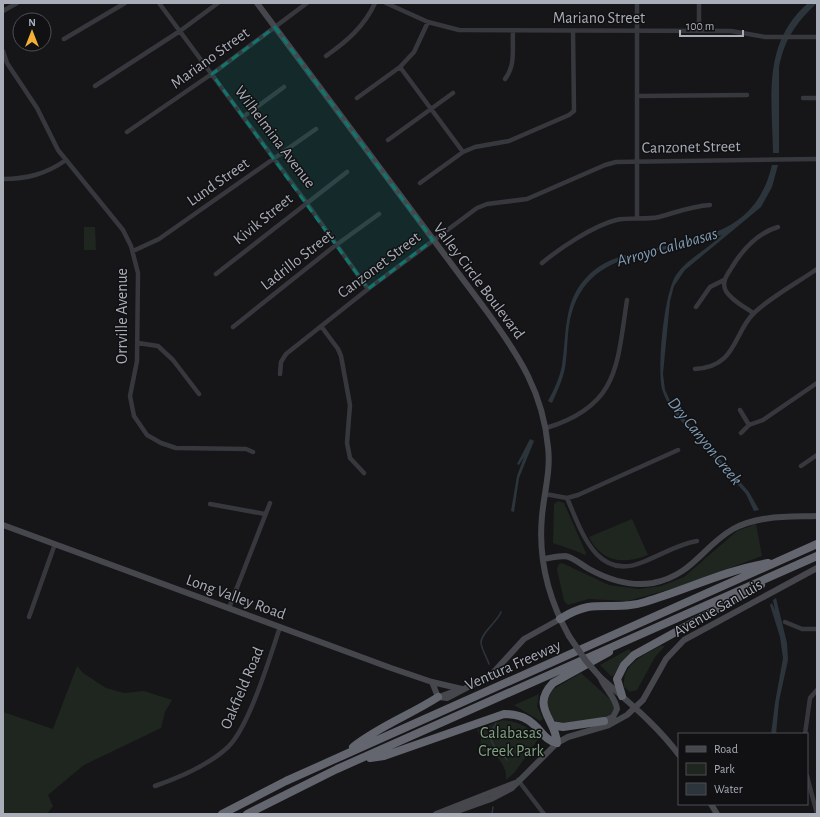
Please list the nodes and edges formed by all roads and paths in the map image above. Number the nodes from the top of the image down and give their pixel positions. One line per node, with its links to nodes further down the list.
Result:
1 (17, 3): 11 (street)
2 (125, 3): 20 (street)
3 (159, 3): 14 (street, Wilhelmina Avenue)
4 (218, 3): 14 (street)
5 (257, 3): 13 (main road, Valley Circle Boulevard)
6 (307, 3): 13 (street, Mariano Street)
7 (375, 3): 22 (street)
8 (386, 3): 12 (street, Mariano Street)
9 (637, 3): 17 (street)
10 (699, 3): 18 (street)
11 (3, 11)
12 (428, 22): 15 (street, Mariano Street); 23 (street)
13 (275, 27): 24 (street, Mariano Street); 52 (main road, Valley Circle Boulevard)
14 (180, 31): 24 (street, Wilhelmina Avenue); 26 (street)
15 (513, 31): 16 (street, Mariano Street); 25 (street)
16 (574, 31): 17 (street, Mariano Street); 39 (street)
17 (638, 31): 18 (street, Mariano Street); 30 (street)
18 (699, 31): 19 (street, Mariano Street)
19 (817, 37)
20 (64, 40)
21 (3, 51): 42 (street, Orrville Avenue)
22 (326, 56)
23 (400, 67): 31 (street); 34 (street)
24 (212, 74): 35 (street, Wilhelmina Avenue); 37 (street, Mariano Street)
25 (505, 79)
26 (94, 86)
27 (284, 87): 35 (street)
28 (453, 93): 34 (street)
29 (747, 95): 30 (street)
30 (638, 96): 43 (street)
31 (357, 98)
32 (803, 98): 33 (street)
33 (817, 98)
34 (432, 109): 38 (street); 39 (street)
35 (243, 117): 40 (street, Wilhelmina Avenue)
36 (316, 129): 40 (street, Lund Street)
37 (127, 132)
38 (388, 140)
39 (463, 152): 46 (street)
40 (274, 159): 47 (street, Wilhelmina Avenue); 54 (street, Lund Street)
41 (817, 159): 43 (street, Canzonet Street)
42 (66, 160): 45 (street); 54 (street, Orrville Avenue)
43 (638, 161): 50 (street); 52 (street, Canzonet Street)
44 (347, 172): 47 (street, Kivik Street)
45 (3, 179)
46 (420, 183)
47 (306, 202): 53 (street, Wilhelmina Avenue); 57 (street, Kivik Street)
48 (710, 205): 50 (street)
49 (379, 214): 53 (street, Ladrillo Street)
50 (637, 218): 55 (street)
51 (778, 227): 58 (street)
52 (433, 240): 59 (street, Canzonet Street); 72 (main road, Valley Circle Boulevard)
53 (336, 245): 59 (street, Wilhelmina Avenue); 64 (street, Ladrillo Street)
54 (133, 251): 65 (street, Orrville Avenue)
55 (542, 263)
56 (817, 268): 62 (street)
57 (216, 274)
58 (724, 280): 61 (street); 62 (street)
59 (368, 288): 63 (street, Canzonet Street)
60 (627, 300): 72 (street)
61 (696, 307)
62 (753, 313): 66 (street)
63 (321, 326): 67 (street, Canzonet Street); 78 (street)
64 (233, 327)
65 (138, 343): 69 (street); 75 (street, Orrville Avenue)
66 (695, 369)
67 (280, 374)
68 (817, 383): 71 (street)
69 (199, 394)
70 (740, 410): 71 (street)
71 (749, 425): 73 (street)
72 (546, 428): 79 (main road, Valley Circle Boulevard)
73 (741, 433)
74 (678, 450): 80 (street)
75 (253, 452)
76 (817, 455): 77 (street)
77 (801, 466)
78 (364, 473)
79 (545, 494): 80 (street); 90 (main road, Valley Circle Boulevard)
80 (567, 498): 86 (street)
81 (270, 503): 83 (street)
82 (210, 504): 83 (street)
83 (265, 514): 94 (street)
84 (817, 516): 90 (main road)
85 (3, 525): 87 (main road, Long Valley Road)
86 (697, 541)
87 (56, 544): 94 (main road, Long Valley Road); 95 (street)
88 (817, 544): 91 (highway, Ventura Freeway)
89 (817, 556): 93 (highway, Ventura Freeway)
90 (543, 559): 96 (main road, Valley Circle Boulevard)
91 (780, 560): 96 (highway); 113 (highway, Ventura Freeway)
92 (817, 568): 107 (main road, Avenue San Luis)
93 (783, 571): 100 (highway, Ventura Freeway); 105 (highway)
94 (229, 608): 98 (main road, Long Valley Road)
95 (29, 617)
96 (560, 619): 101 (main road, Valley Circle Boulevard, bridge); 103 (main road)
97 (785, 622): 99 (street)
98 (280, 627): 102 (main road, Long Valley Road); 117 (street, Oakfield Road)
99 (817, 629)
100 (642, 632): 109 (highway); 114 (highway, Ventura Freeway)
101 (600, 677): 105 (main road); 108 (main road)
102 (432, 682): 103 (main road, Long Valley Road); 106 (main road)
103 (462, 689): 106 (main road)
104 (817, 690): 110 (street)
105 (622, 696): 107 (main road)
106 (438, 697): 113 (highway)
107 (636, 708): 111 (main road); 112 (main road)
108 (604, 721): 109 (highway); 111 (main road)
109 (552, 725): 111 (highway)
110 (805, 733)
111 (557, 743): 114 (highway); 116 (main road)
112 (678, 754)
113 (344, 755): 119 (highway, Ventura Freeway)
114 (356, 761): 120 (highway, Ventura Freeway)
115 (808, 780): 125 (street)
116 (517, 782): 121 (main road); 122 (main road); 123 (street)
117 (155, 786)
118 (712, 805): 124 (main road)
119 (222, 814)
120 (247, 814)
121 (436, 814)
122 (449, 814)
123 (544, 814)
124 (717, 814)
125 (817, 814)

